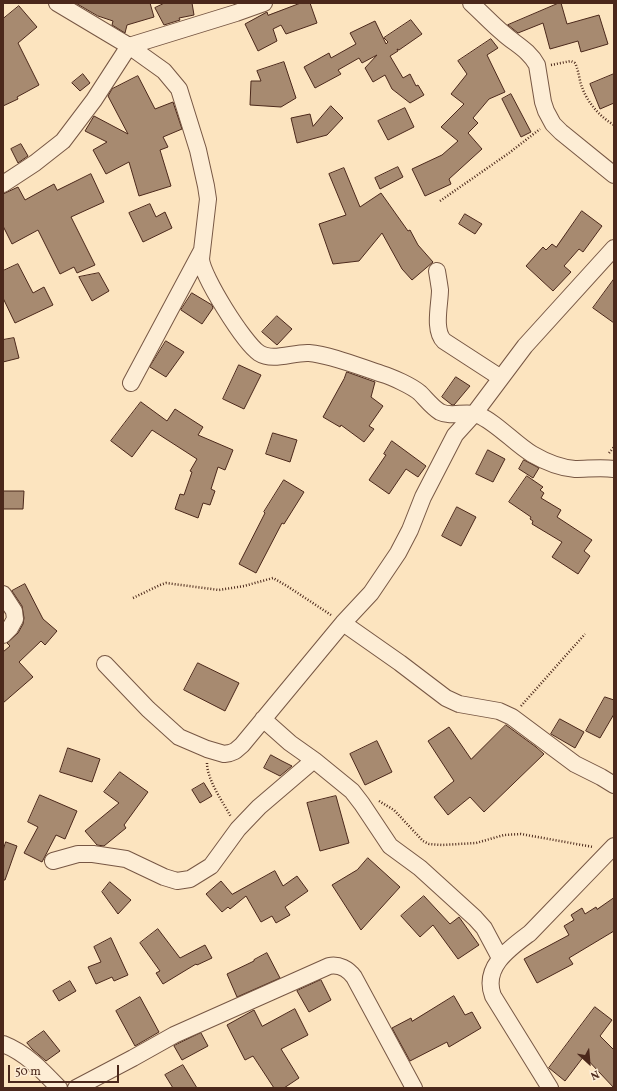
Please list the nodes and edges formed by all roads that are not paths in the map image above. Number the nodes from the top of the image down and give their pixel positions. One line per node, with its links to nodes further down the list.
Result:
1 (57, 3): 4 (street)
2 (264, 3): 4 (street)
3 (471, 3): 5 (street)
4 (129, 46): 6 (street); 8 (street)
5 (614, 175)
6 (3, 184)
7 (614, 248): 10 (street)
8 (201, 252): 11 (street); 12 (street)
9 (437, 271): 10 (street)
10 (501, 378): 12 (street)
11 (131, 382)
12 (474, 414): 13 (street); 15 (street)
13 (614, 469)
14 (3, 594): 16 (street)
15 (343, 623): 18 (street); 20 (street)
16 (3, 635)
17 (105, 664): 18 (street)
18 (263, 719): 19 (street)
19 (314, 760): 22 (street); 23 (street)
20 (614, 785)
21 (612, 849): 23 (street)
22 (53, 861)
23 (500, 958): 28 (street)
24 (3, 1044): 25 (street)
25 (59, 1088)
26 (76, 1088): 27 (street)
27 (414, 1088)
28 (550, 1088)

